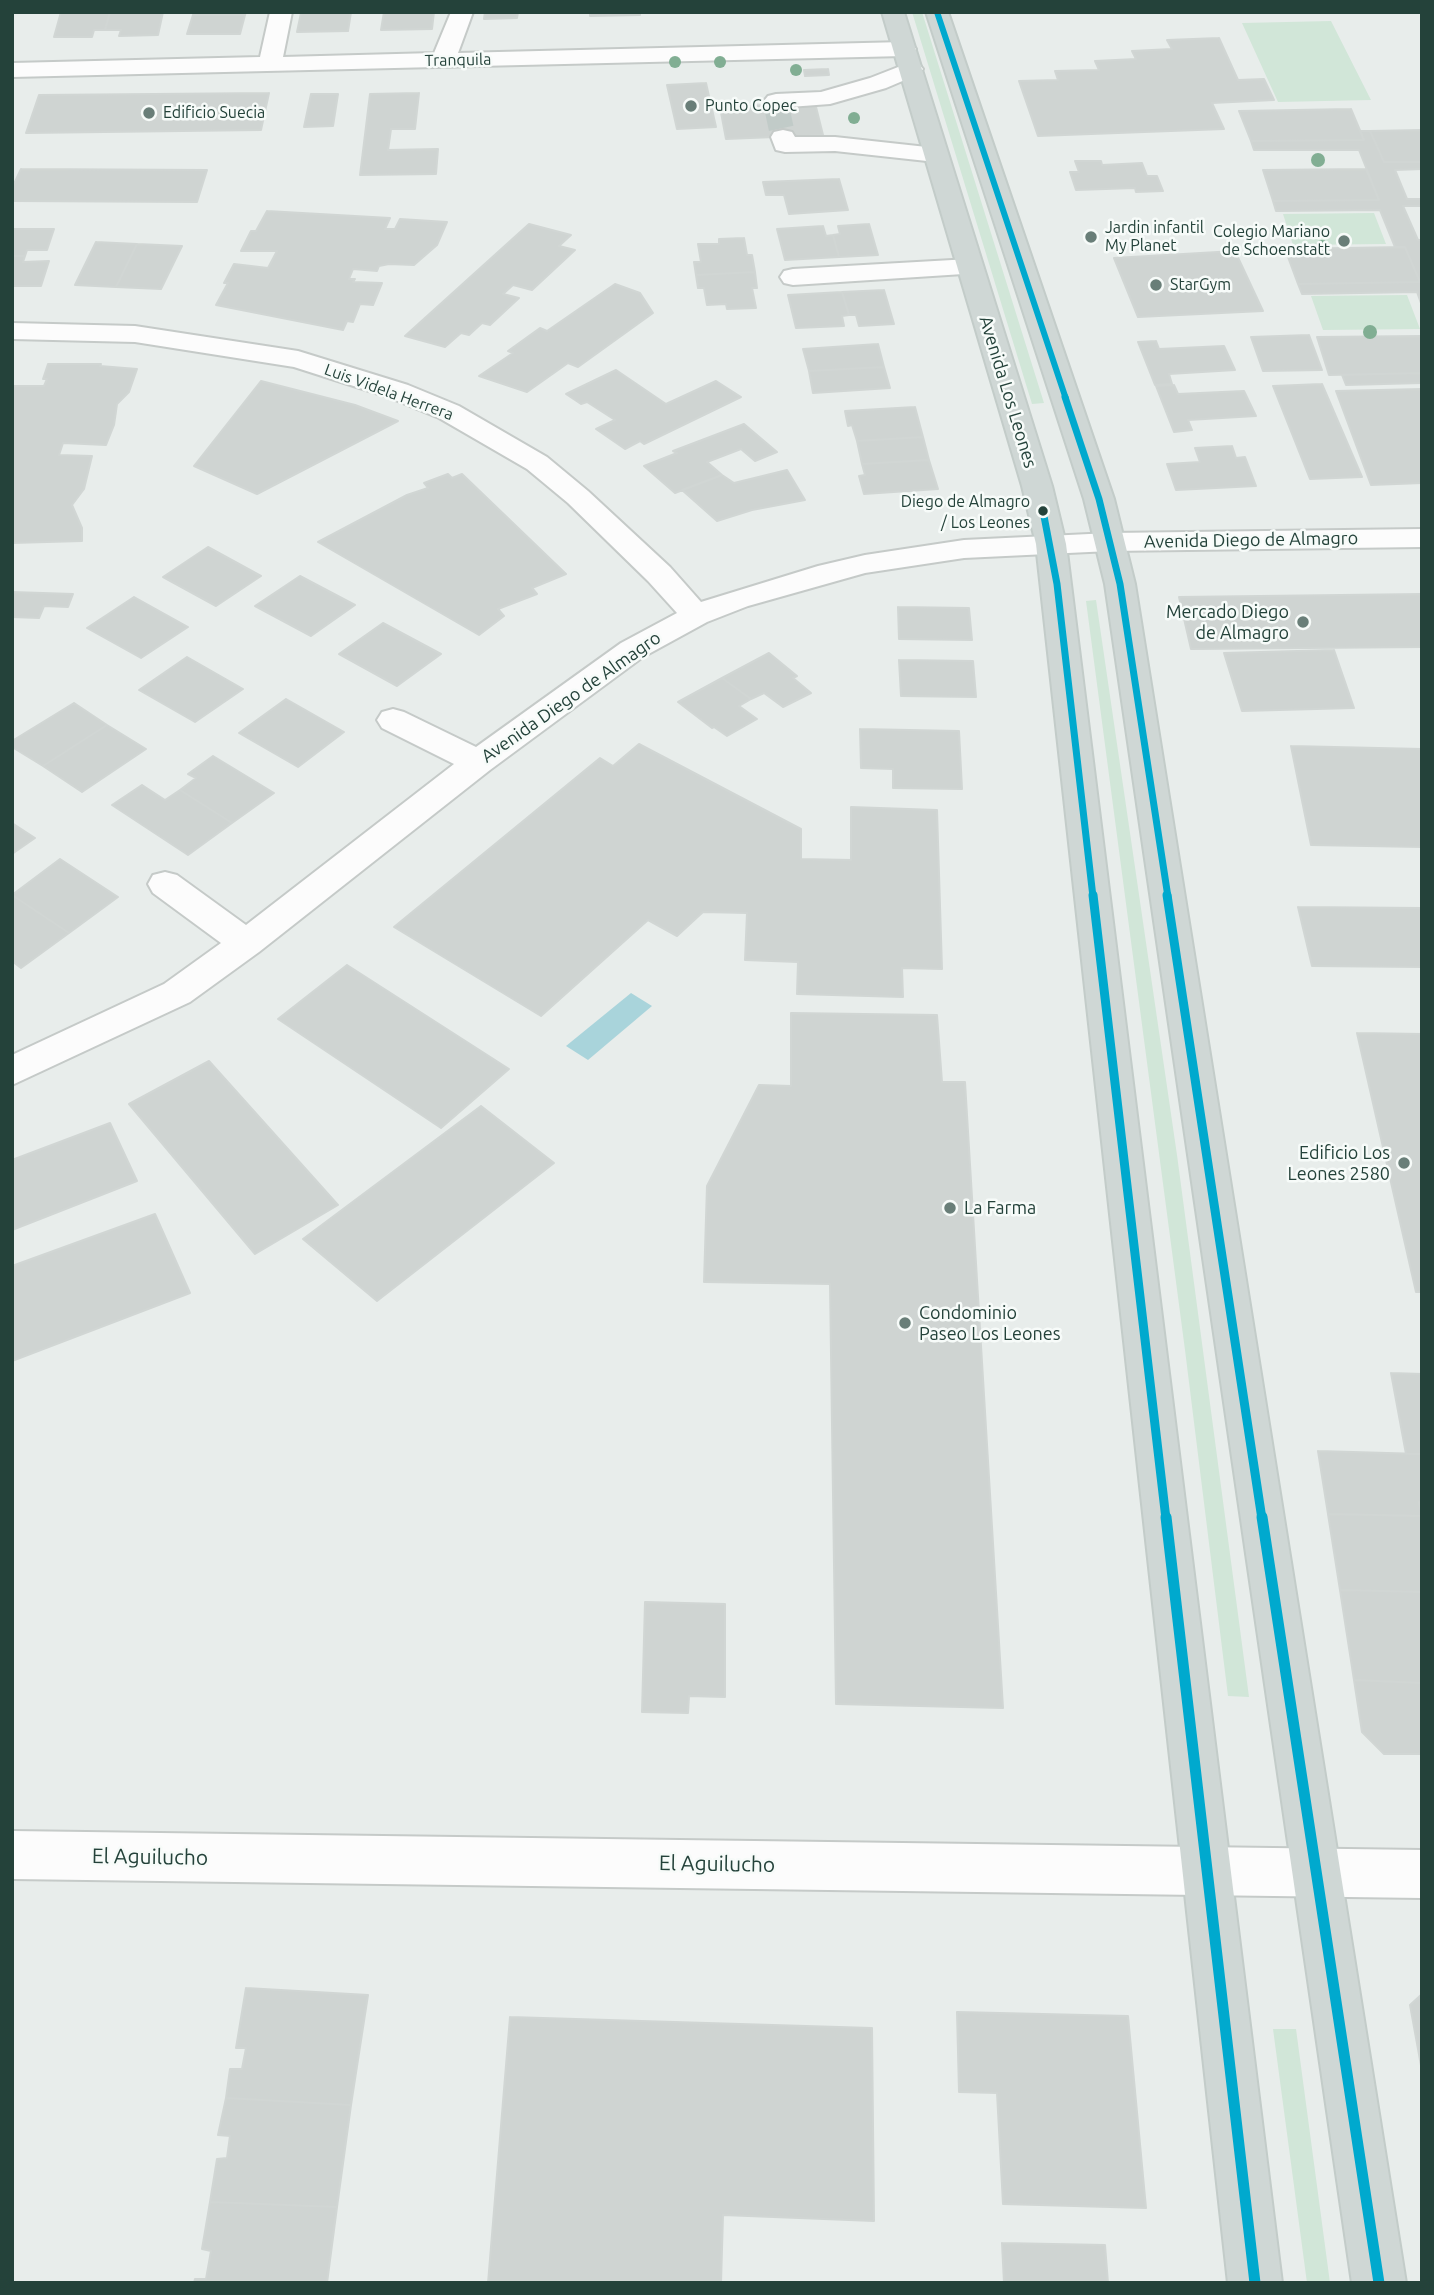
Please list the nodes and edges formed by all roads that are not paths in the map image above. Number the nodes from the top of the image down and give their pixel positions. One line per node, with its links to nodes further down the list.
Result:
1 (281, 12): 8 (street)
2 (462, 12): 7 (street)
3 (893, 12): 6 (main road, Avenida Los Leones)
4 (937, 12): 18 (main road)
5 (720, 53): 6 (street, Tranquila); 7 (street, Tranquila); 10 (street)
6 (907, 59): 10 (street); 13 (main road, Avenida Los Leones)
7 (444, 60): 8 (street, Tranquila)
8 (270, 64): 9 (street, Tranquila)
9 (12, 70)
10 (822, 99): 12 (street)
11 (783, 137): 12 (street)
12 (835, 144): 13 (street)
13 (936, 155): 14 (main road, Avenida Los Leones)
14 (970, 267): 15 (street); 19 (main road, Avenida Los Leones)
15 (793, 277)
16 (12, 331): 20 (street, Luis Videla Herrera)
17 (1422, 538): 18 (street, Avenida Diego de Almagro)
18 (1110, 542): 19 (street, Avenida Diego de Almagro); 28 (main road)
19 (1051, 544): 20 (street, Avenida Diego de Almagro); 27 (main road, Avenida Los Leones)
20 (696, 615): 22 (street, Avenida Diego de Almagro)
21 (393, 720): 22 (street)
22 (478, 762): 24 (street, Avenida Diego de Almagro)
23 (165, 884): 24 (street)
24 (246, 943): 25 (street, Avenida Diego de Almagro)
25 (12, 1071)
26 (12, 1855): 27 (street, El Aguilucho)
27 (1206, 1871): 28 (street, El Aguilucho); 30 (main road, Avenida Los Leones)
28 (1318, 1872): 29 (street, El Aguilucho); 31 (main road)
29 (1422, 1874)
30 (1255, 2283)
31 (1378, 2283)

